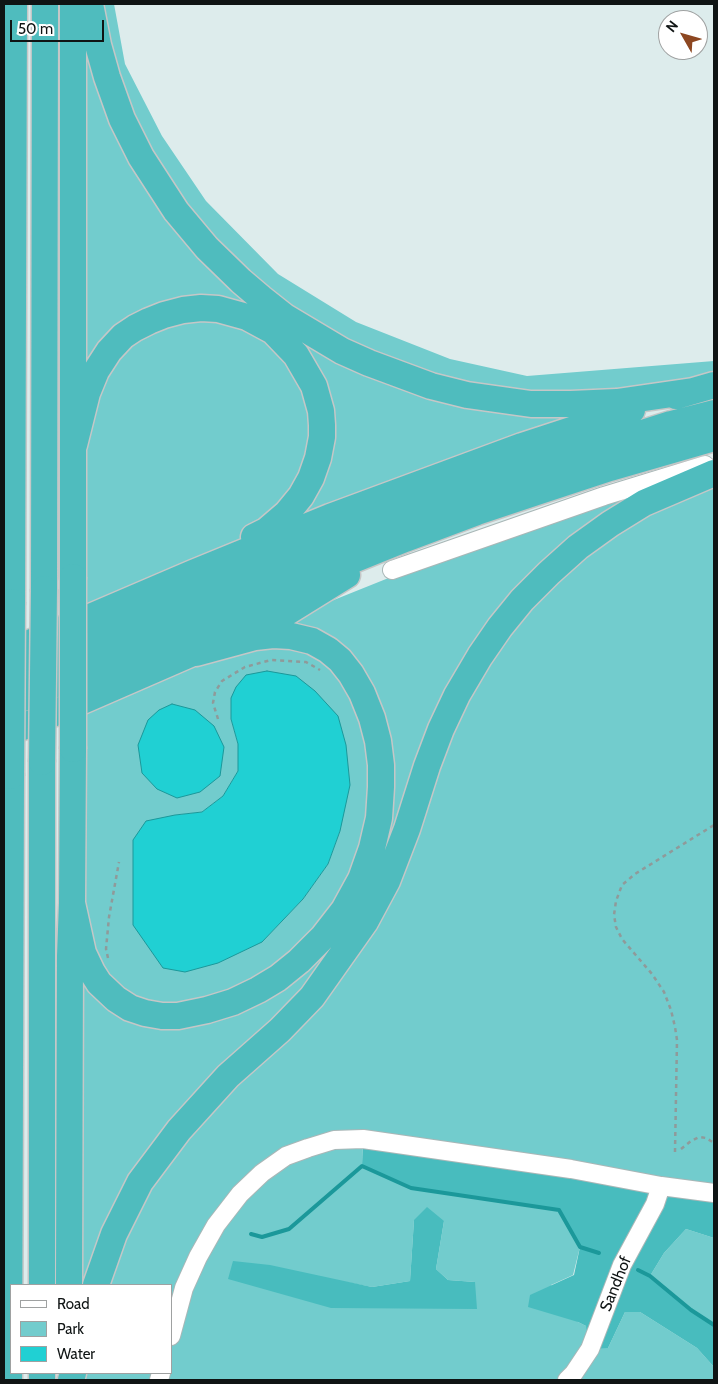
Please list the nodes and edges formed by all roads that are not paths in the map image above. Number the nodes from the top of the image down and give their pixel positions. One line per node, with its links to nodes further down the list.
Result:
1 (14, 4): 26 (highway, bridge)
2 (45, 4): 22 (highway, bridge)
3 (73, 4): 8 (highway)
4 (90, 4): 5 (highway)
5 (704, 388): 13 (highway)
6 (714, 412): 16 (highway)
7 (714, 438): 11 (highway)
8 (74, 445): 13 (highway); 19 (highway, bridge)
9 (714, 462): 12 (street)
10 (714, 473): 24 (highway)
11 (405, 539): 14 (highway); 17 (highway)
12 (392, 570)
13 (193, 573): 15 (highway)
14 (196, 653): 18 (highway); 19 (highway)
15 (4, 654)
16 (4, 681)
17 (4, 706)
18 (4, 736)
19 (72, 903): 23 (highway)
20 (661, 1186): 21 (street); 25 (street); 27 (street, Sandhof)
21 (714, 1193)
22 (42, 1284)
23 (69, 1284)
24 (96, 1284)
25 (172, 1332)
26 (9, 1380)
27 (567, 1380)

